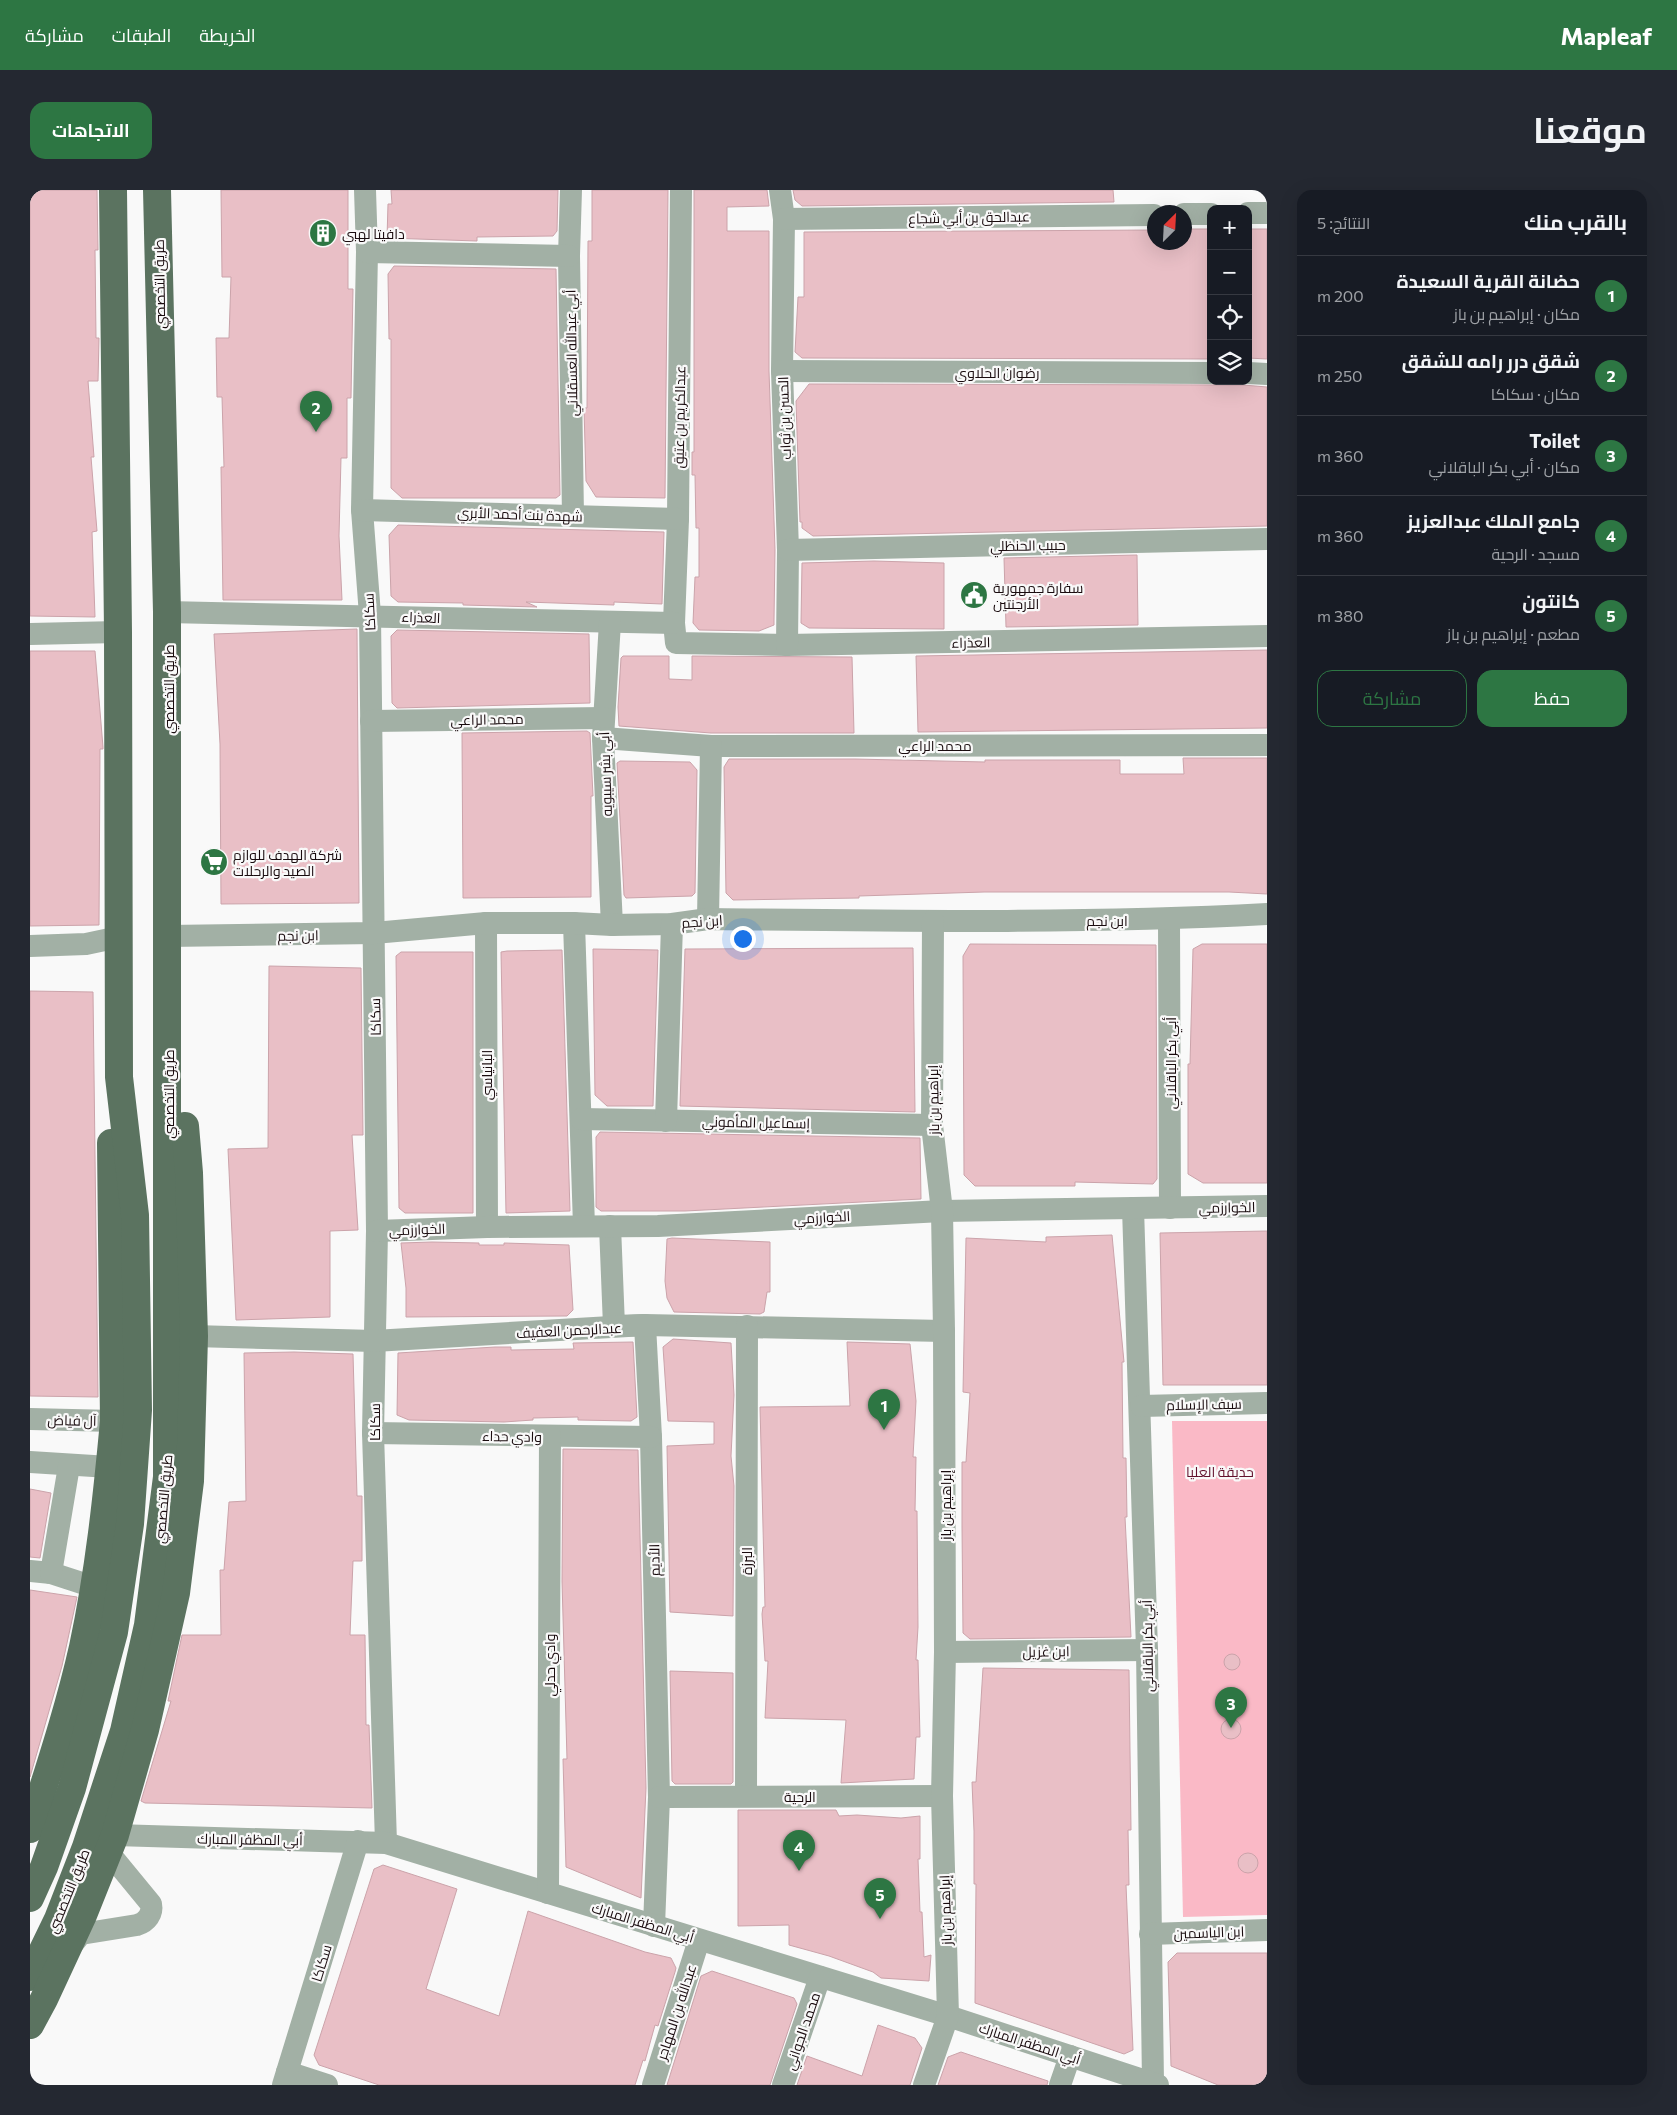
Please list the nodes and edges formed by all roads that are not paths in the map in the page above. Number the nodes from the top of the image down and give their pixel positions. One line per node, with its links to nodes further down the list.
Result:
1 (114, 190): 27 (main road)
2 (157, 190): 24 (main road, طريق التخصصي)
3 (365, 190): 13 (street, سكاكا)
4 (570, 190): 14 (street, أبي عبدالله العسقلاني)
5 (681, 190): 21 (street, عبدالكريم بن عتيق)
6 (780, 190): 12 (street, الحسن بن ثواب)
7 (1252, 213): 8 (street)
8 (1267, 213)
9 (1147, 214): 12 (street, عبدالحق بن أبي شجاع)
10 (1192, 214): 11 (street)
11 (1207, 214)
12 (784, 219): 15 (street, الحسن بن ثواب)
13 (367, 252): 14 (street); 19 (street, سكاكا)
14 (569, 256): 20 (street, أبي عبدالله العسقلاني)
15 (782, 371): 16 (street, رضوان الحلاوي); 23 (street, الحسن بن ثواب)
16 (1207, 373)
17 (1252, 374): 18 (street)
18 (1267, 374)
19 (362, 510): 20 (street, شهدة بنت أحمد الأبري); 25 (street, سكاكا)
20 (572, 516): 21 (street, شهدة بنت أحمد الأبري)
21 (678, 519): 28 (street, عبدالكريم بن عتيق)
22 (1267, 540): 23 (street, حبيب الحنظلي)
23 (788, 550): 31 (street, الحسن بن ثواب)
24 (167, 612): 25 (street, العذراء); 45 (main road, طريق التخصصي)
25 (370, 615): 26 (street, العذراء); 32 (street, سكاكا)
26 (610, 622): 28 (street, العذراء); 33 (street, أبي بشر سيبويه)
27 (118, 632): 29 (street); 46 (main road)
28 (675, 633): 31 (street, العذراء)
29 (30, 634)
30 (1267, 636): 31 (street, العذراء)
31 (787, 646)
32 (371, 721): 33 (street, محمد الراعي); 44 (street, سكاكا)
33 (604, 728): 35 (street, محمد الراعي); 43 (street, أبي بشر سيبويه)
34 (1267, 745): 35 (street, محمد الراعي)
35 (711, 746): 37 (street)
36 (1267, 914): 38 (street, ابن نجم)
37 (708, 919): 39 (street, ابن نجم); 42 (street, ابن نجم)
38 (1169, 919): 39 (street, ابن نجم); 54 (street, أبي بكر الباقلاني)
39 (932, 921): 51 (street, إبراهيم بن باز)
40 (486, 923): 41 (street, ابن نجم); 44 (street, ابن نجم); 58 (street, البانياسي)
41 (574, 923): 43 (street, ابن نجم); 49 (street)
42 (672, 924): 43 (street, ابن نجم); 50 (street)
43 (612, 925)
44 (374, 934): 45 (street, ابن نجم); 59 (street, سكاكا)
45 (168, 936): 63 (main road); 93 (main road, طريق التخصصي)
46 (119, 937): 47 (street); 48 (main road)
47 (30, 946)
48 (119, 1077): 68 (main road); 87 (main road)
49 (581, 1120): 50 (street, إسماعيل المأموني); 56 (street)
50 (666, 1121): 51 (street, إسماعيل المأموني)
51 (932, 1125): 55 (street, إبراهيم بن باز)
52 (1267, 1206): 54 (street, الخوارزمي)
53 (1133, 1208): 54 (street, الخوارزمي); 55 (street, الخوارزمي); 66 (street, أبي بكر الباقلاني)
54 (1170, 1208)
55 (942, 1210): 57 (street, الخوارزمي); 62 (street, إبراهيم بن باز)
56 (584, 1226): 57 (street, الخوارزمي); 58 (street, الخوارزمي)
57 (610, 1226): 60 (street)
58 (487, 1227): 59 (street, الخوارزمي)
59 (377, 1231): 64 (street, سكاكا)
60 (645, 1325): 61 (street, عبدالرحمن العفيف); 64 (street, عبدالرحمن العفيف); 71 (street, الأديم)
61 (747, 1326): 62 (street, عبدالرحمن العفيف); 79 (street, البرزة)
62 (944, 1331): 78 (street, إبراهيم بن باز)
63 (194, 1336): 64 (street, عبدالرحمن العفيف); 84 (main road)
64 (374, 1341): 69 (street, سكاكا)
65 (1267, 1403): 66 (street, سيف الإسلام)
66 (1141, 1406): 77 (street, أبي بكر الباقلاني)
67 (30, 1419): 68 (street, آل فياض)
68 (114, 1421): 74 (main road)
69 (374, 1433): 70 (street, وادي حداء); 85 (street, سكاكا)
70 (550, 1436): 71 (street, وادي حداء); 86 (street, وادي حدلي)
71 (651, 1437): 81 (street, الأديم)
72 (30, 1462): 73 (street)
73 (70, 1466): 74 (street); 75 (street)
74 (110, 1467): 76 (main road)
75 (40, 1572): 76 (street)
76 (94, 1587): 82 (main road)
77 (1147, 1650): 78 (street, ابن غزيل); 90 (street, أبي بكر الباقلاني)
78 (946, 1652): 80 (street, إبراهيم بن باز)
79 (746, 1796): 80 (street, الرحية); 81 (street, الرحية)
80 (942, 1796): 95 (street, إبراهيم بن باز)
81 (659, 1797): 88 (street, الأديم)
82 (30, 1830)
83 (358, 1841): 84 (street, أبي المظفر المبارك); 85 (street, أبي المظفر المبارك); 98 (street, سكاكا)
84 (112, 1842): 92 (main road); 92 (street)
85 (386, 1843): 86 (street, أبي المظفر المبارك)
86 (548, 1893): 88 (street, أبي المظفر المبارك)
87 (30, 1898)
88 (654, 1926): 91 (street, أبي المظفر المبارك)
89 (1267, 1930): 90 (street, ابن الياسمين)
90 (1150, 1934): 99 (street, أبي بكر الباقلاني)
91 (699, 1940): 94 (street, أبي المظفر المبارك); 101 (street, عبدالله بن المهاجر)
92 (65, 1954): 96 (main road)
93 (30, 1976)
94 (820, 1976): 95 (street, أبي المظفر المبارك); 102 (street, محمد الجواني)
95 (948, 2016): 97 (street, أبي المظفر المبارك); 103 (street, إبراهيم بن باز)
96 (30, 2025)
97 (1070, 2056): 99 (street, أبي المظفر المبارك); 104 (street)
98 (285, 2079): 100 (street)
99 (1156, 2084)
100 (327, 2085)
101 (653, 2085)
102 (783, 2085)
103 (924, 2085)
104 (1060, 2085)

